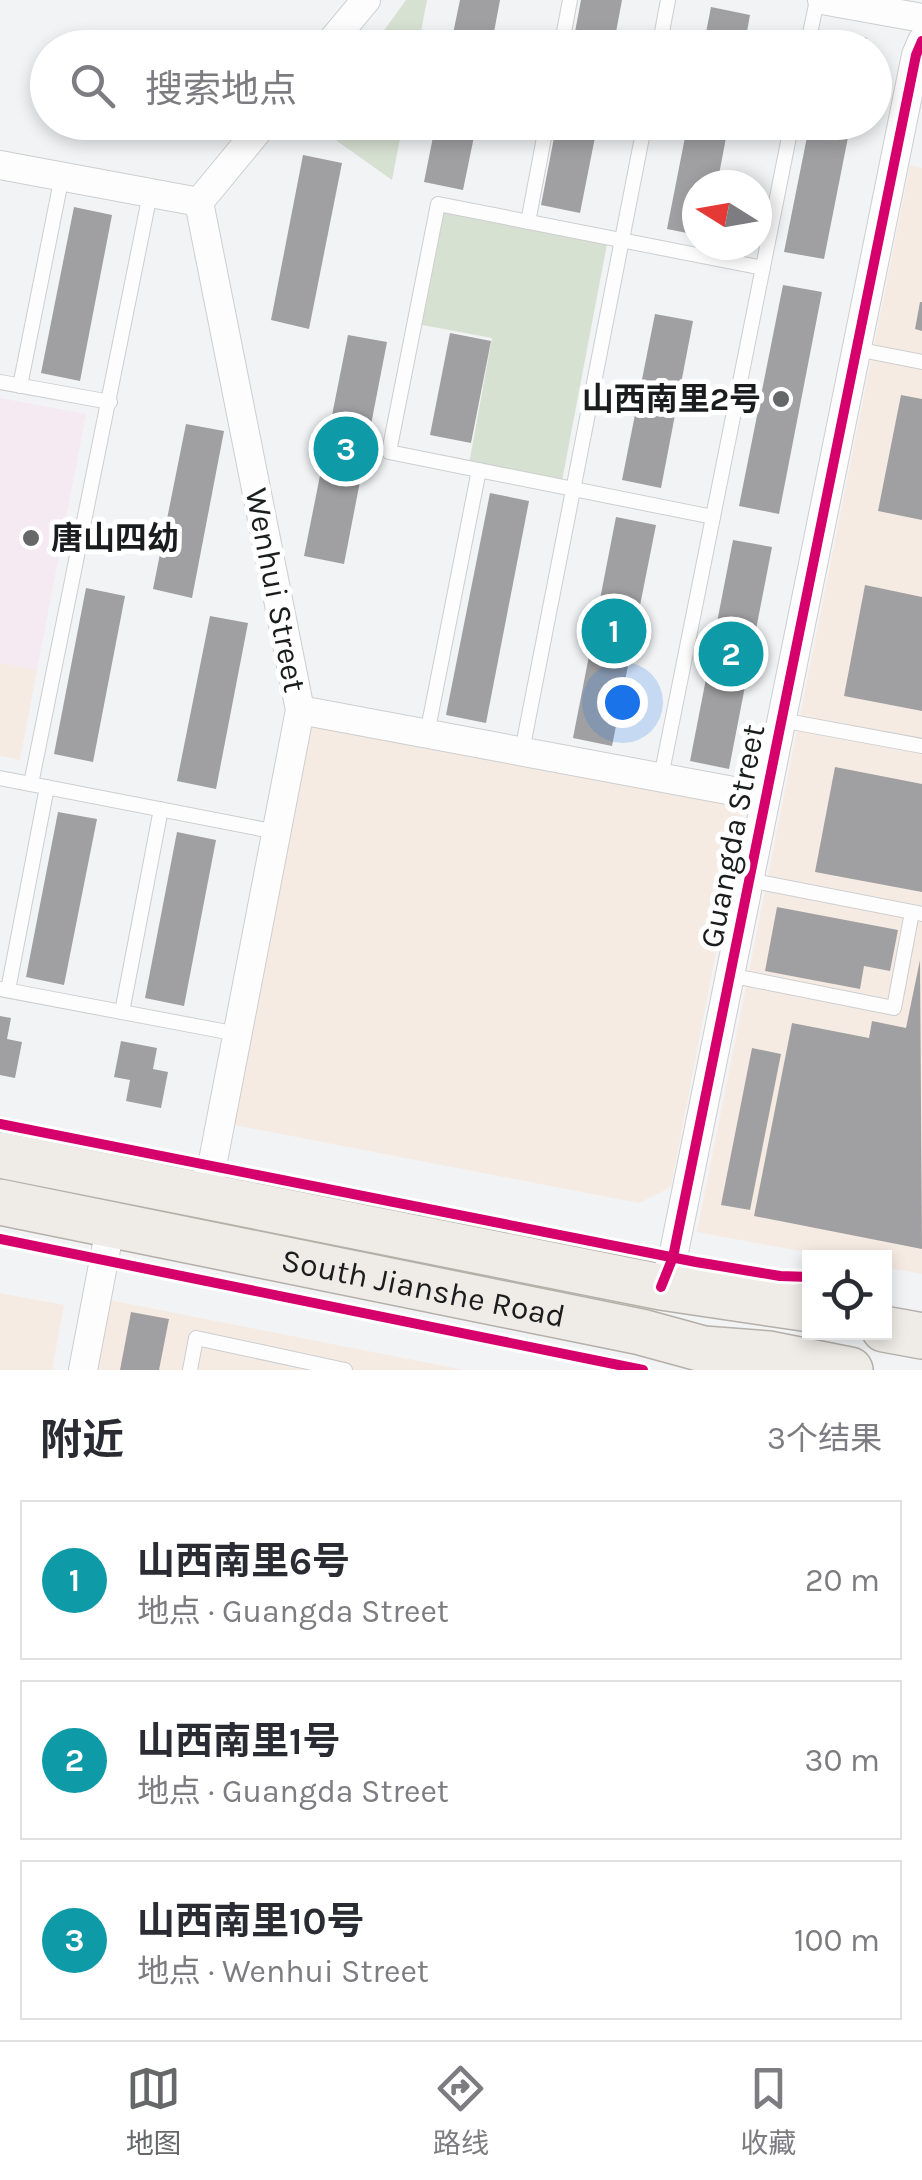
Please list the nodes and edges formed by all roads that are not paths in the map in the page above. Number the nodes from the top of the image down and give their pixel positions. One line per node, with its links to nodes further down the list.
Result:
1 (366, 0): 6 (street)
2 (570, 0): 7 (lane)
3 (668, 0): 8 (lane)
4 (820, 0): 5 (street); 9 (lane)
5 (922, 18)
6 (341, 30)
7 (565, 30)
8 (662, 30)
9 (812, 30)
10 (922, 41): 15 (street, Guangda Street)
11 (249, 140): 19 (street)
12 (544, 140): 20 (lane)
13 (641, 140): 21 (lane)
14 (788, 140): 22 (lane)
15 (910, 144): 23 (street, Guangda Street)
16 (0, 165): 17 (street)
17 (62, 176): 18 (street); 26 (lane)
18 (150, 194): 19 (street); 27 (lane)
19 (199, 202): 31 (street, Wenhui Street)
20 (528, 222): 21 (lane); 28 (lane)
21 (622, 240): 22 (lane); 29 (lane)
22 (763, 268): 30 (lane)
23 (856, 349): 24 (lane); 32 (street, Guangda Street)
24 (922, 362)
25 (0, 382): 26 (lane)
26 (20, 386): 27 (lane)
27 (110, 402): 38 (lane)
28 (479, 470): 29 (lane); 33 (lane)
29 (574, 489): 30 (lane); 35 (lane)
30 (713, 517): 36 (lane)
31 (300, 710): 33 (street); 42 (street, Wenhui Street)
32 (781, 720): 34 (lane); 40 (street, Guangda Street)
33 (427, 734): 35 (street)
34 (922, 746)
35 (522, 751): 36 (street)
36 (660, 777): 40 (street)
37 (0, 778): 38 (lane)
38 (32, 784): 39 (lane)
39 (48, 787): 41 (lane); 46 (lane)
40 (766, 797): 43 (street, Guangda Street)
41 (161, 809): 42 (lane); 47 (lane)
42 (277, 832): 48 (street, Wenhui Street)
43 (749, 880): 44 (lane); 45 (street, Guangda Street)
44 (917, 913): 45 (lane)
45 (730, 976): 53 (street, Guangda Street)
46 (4, 989): 47 (lane)
47 (122, 1012): 48 (lane)
48 (238, 1034): 50 (street, Wenhui Street)
49 (0, 1155): 50 (main road, South Jianshe Road)
50 (203, 1197): 53 (main road, South Jianshe Road)
51 (0, 1202): 52 (main road, South Jianshe Road)
52 (111, 1224): 59 (main road, South Jianshe Road); 60 (street)
53 (661, 1287): 55 (main road, South Jianshe Road)
54 (892, 1305): 56 (main road)
55 (802, 1306)
56 (922, 1307)
57 (892, 1330): 58 (main road)
58 (922, 1336)
59 (703, 1349): 63 (main road); 64 (main road, South Jianshe Road)
60 (82, 1370)
61 (190, 1370): 62 (lane)
62 (346, 1370)
63 (766, 1370)
64 (850, 1370)

